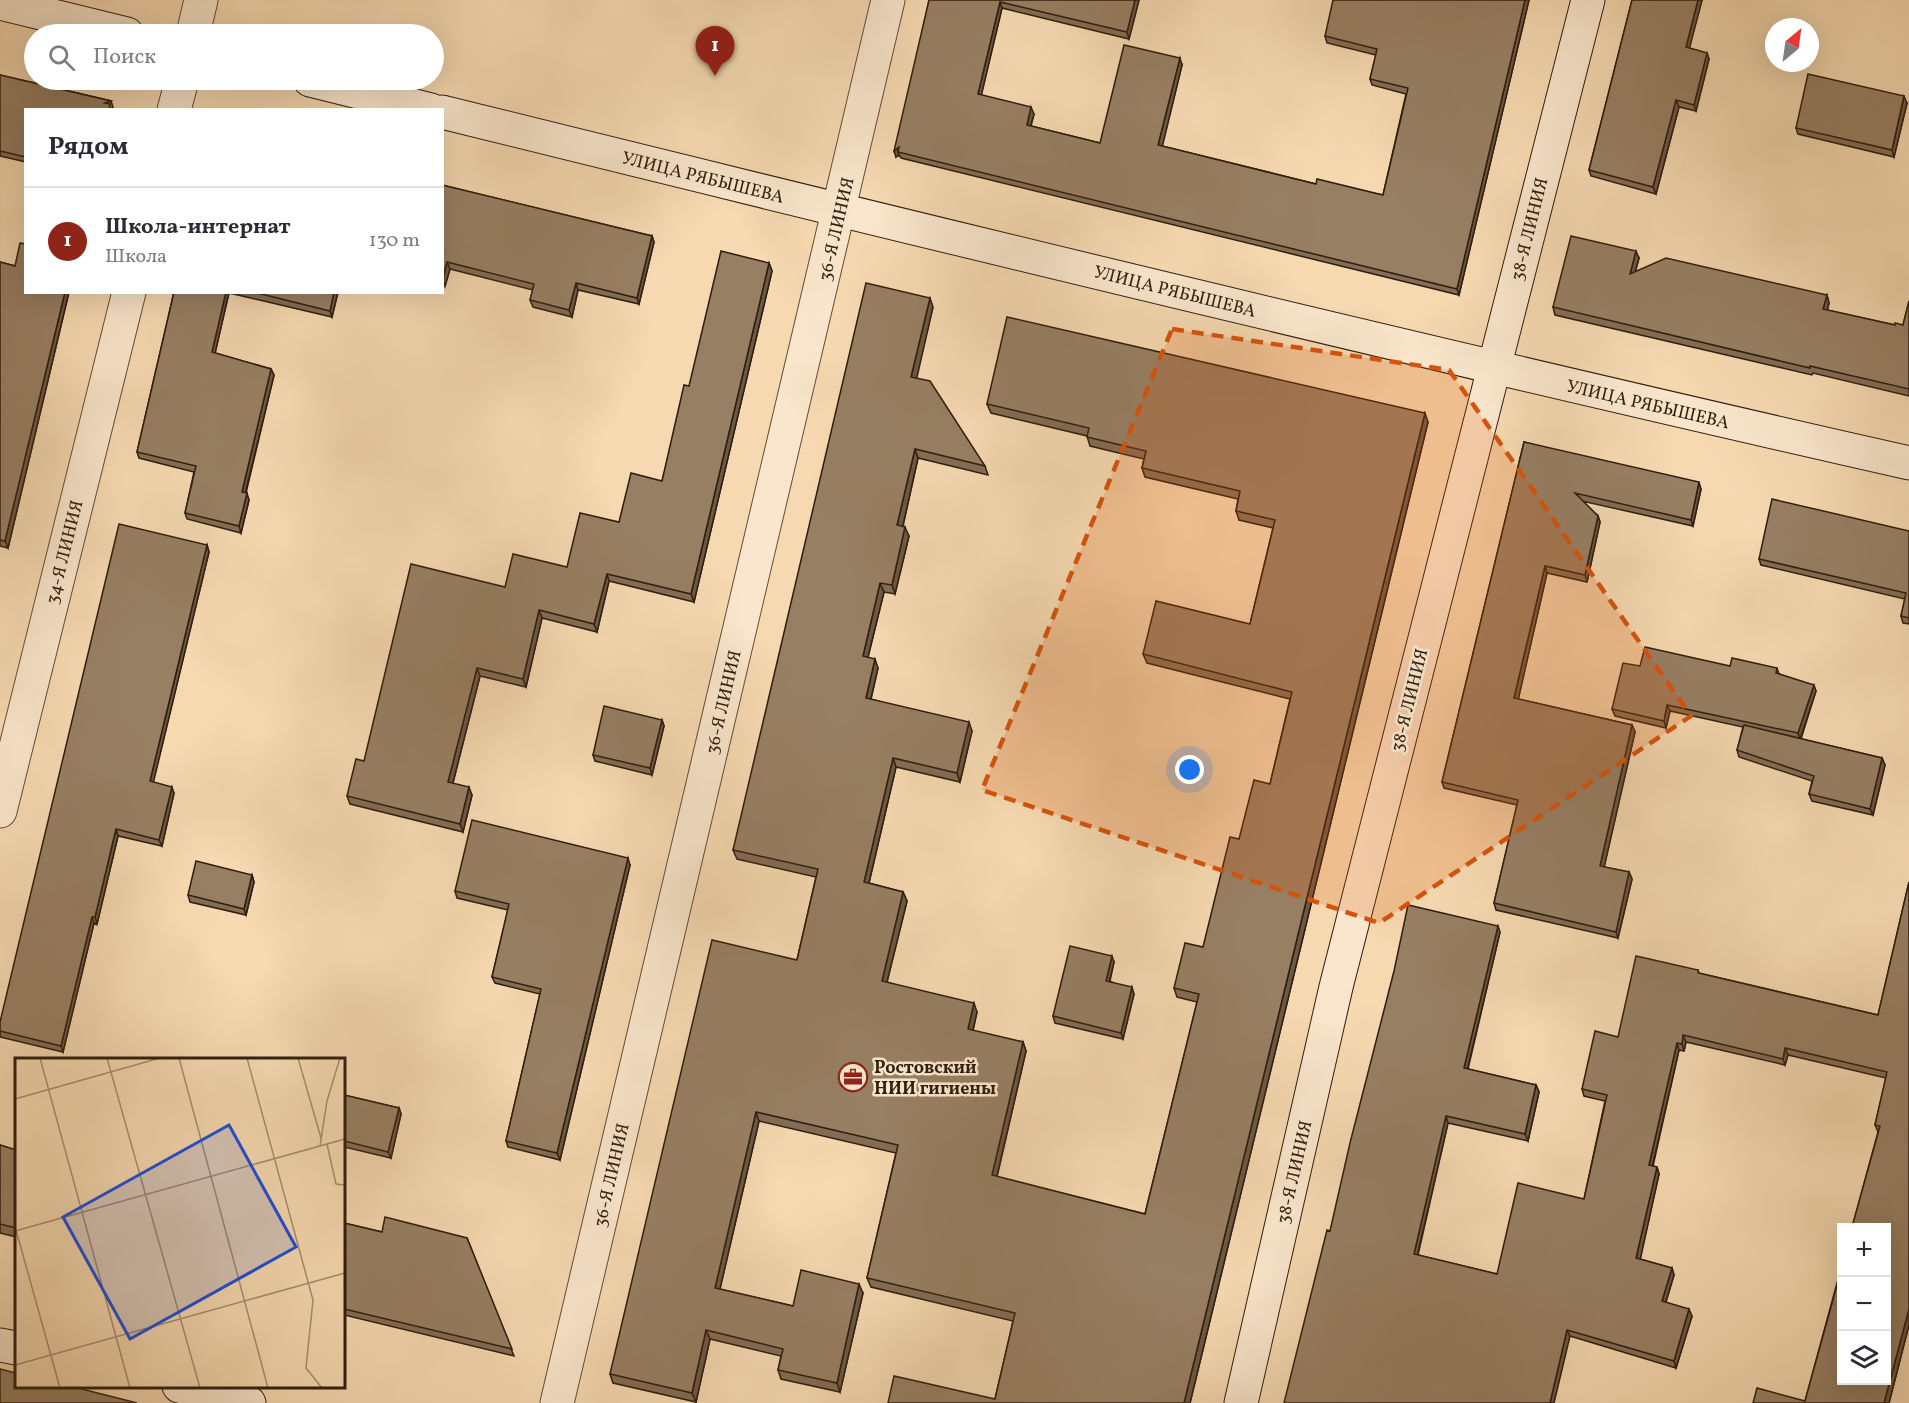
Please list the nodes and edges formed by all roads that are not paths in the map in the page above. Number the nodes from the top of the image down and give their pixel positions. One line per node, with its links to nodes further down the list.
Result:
1 (201, 0): 6 (street)
2 (888, 0): 12 (street, 36-Я ЛИНИЯ)
3 (1588, 0): 14 (street, 38-Я ЛИНИЯ)
4 (0, 3): 5 (street)
5 (86, 24)
6 (195, 24)
7 (179, 90): 9 (street)
8 (350, 90): 10 (street)
9 (175, 108)
10 (423, 108)
11 (444, 112): 12 (street, УЛИЦА РЯБЫШЕВА)
12 (840, 211): 14 (street, УЛИЦА РЯБЫШЕВА); 21 (street, 36-Я ЛИНИЯ)
13 (129, 294): 16 (street, 34-Я ЛИНИЯ)
14 (1494, 368): 15 (street, УЛИЦА РЯБЫШЕВА); 22 (street, 38-Я ЛИНИЯ)
15 (1909, 463)
16 (0, 811)
17 (0, 1345): 18 (street)
18 (15, 1348)
19 (186, 1388): 20 (street)
20 (249, 1403)
21 (557, 1403)
22 (1242, 1403)

